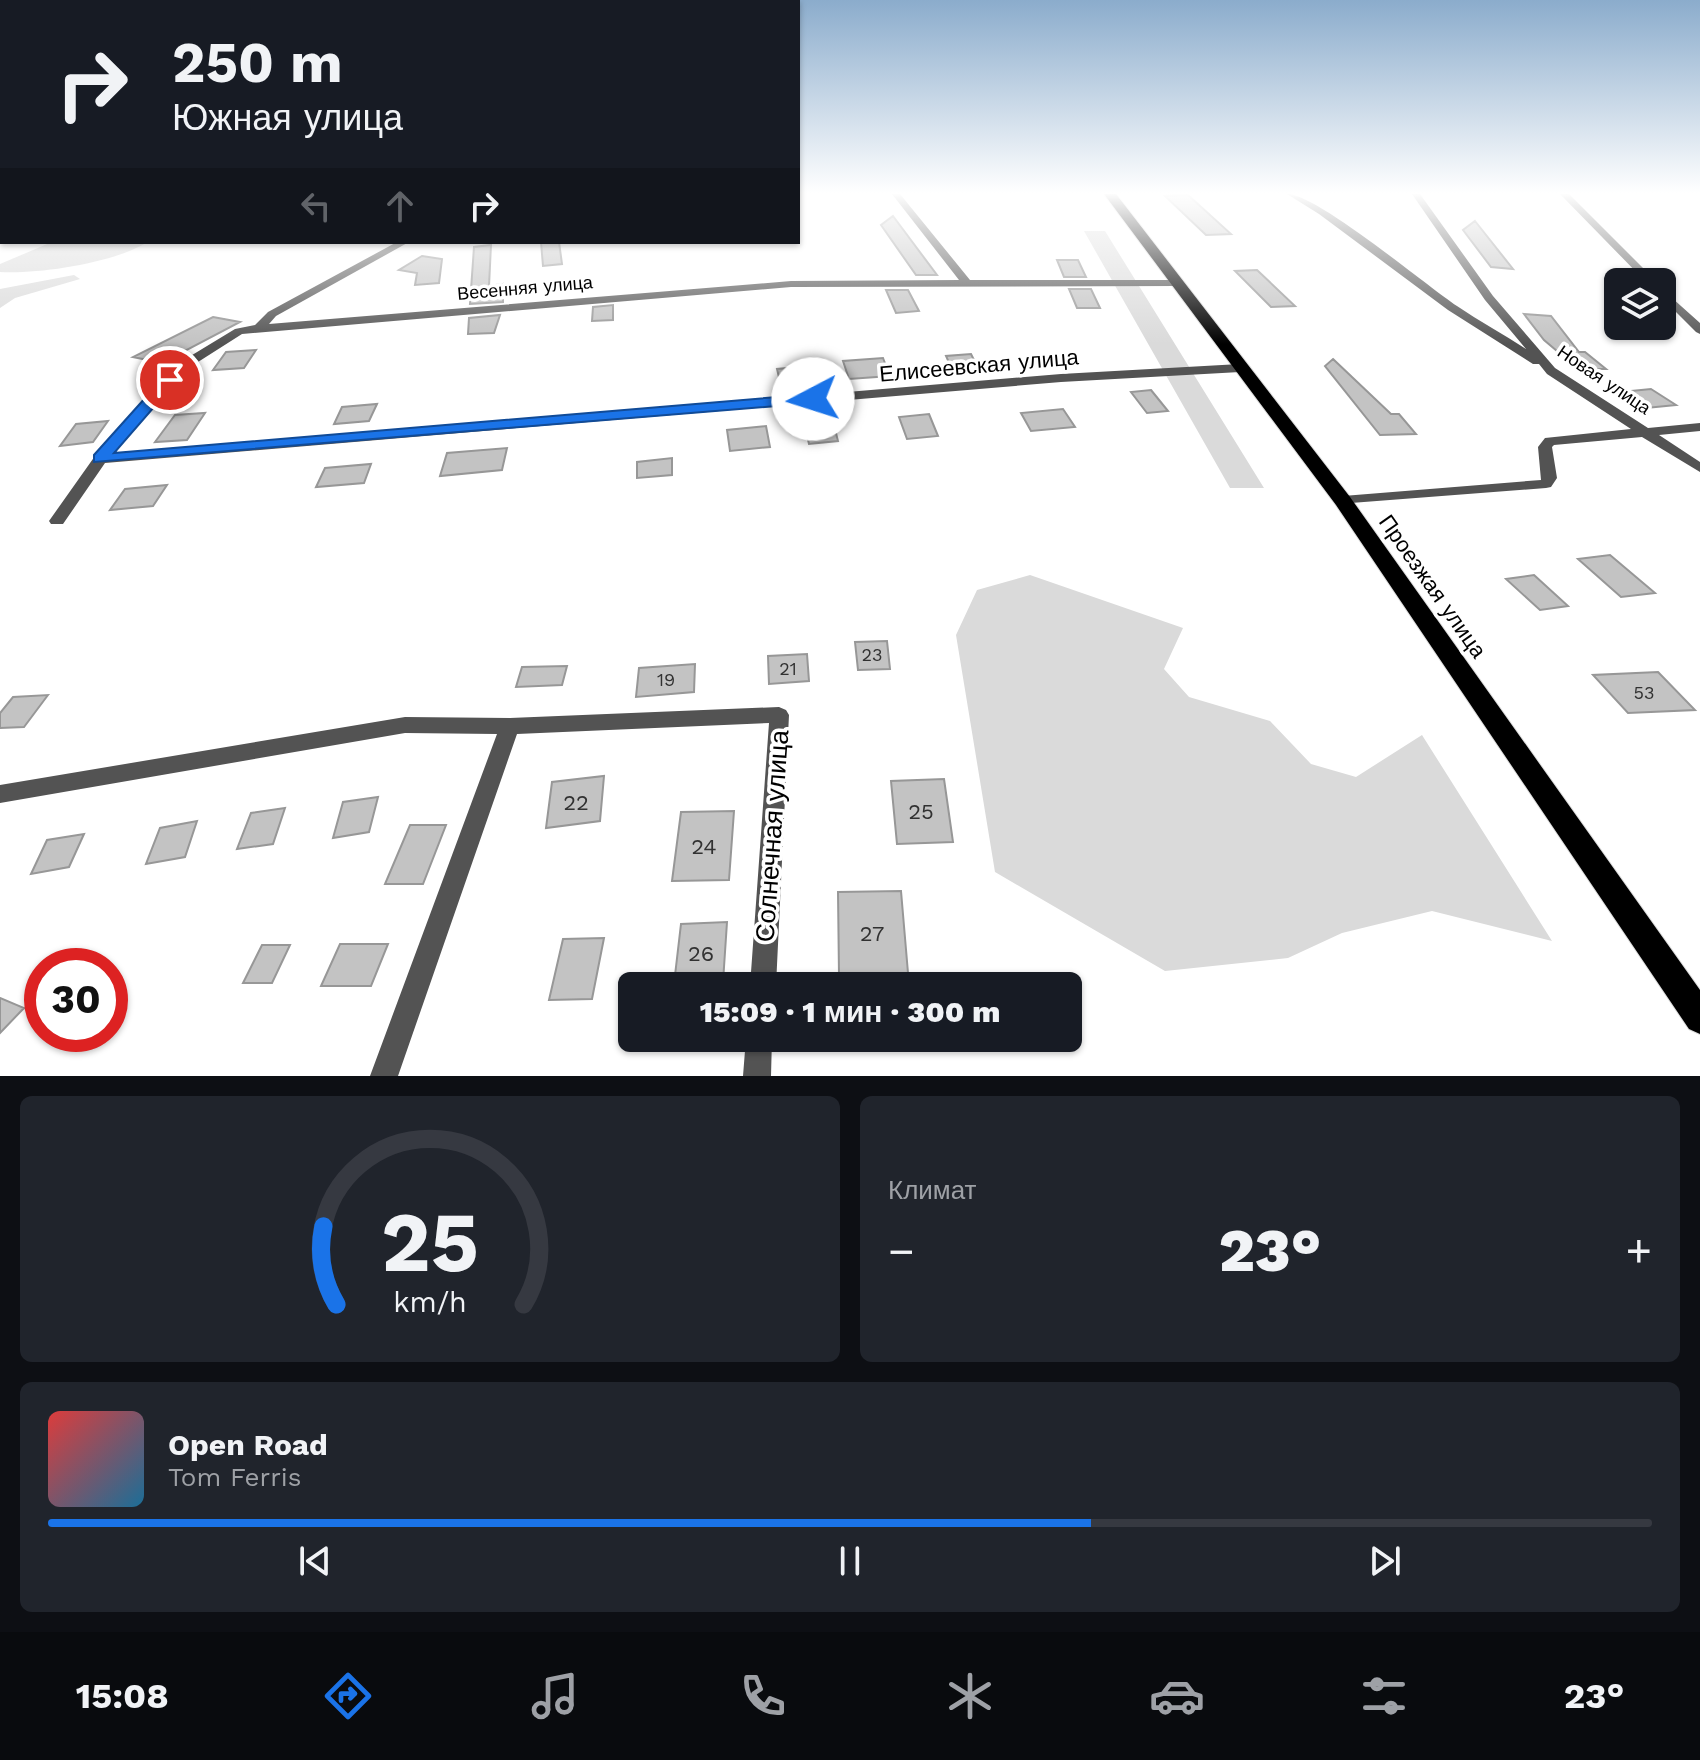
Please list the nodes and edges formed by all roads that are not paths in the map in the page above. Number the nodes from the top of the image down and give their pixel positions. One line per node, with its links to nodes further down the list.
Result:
1 (400, 244): 11 (street)
2 (936, 244): 8 (street)
3 (1148, 244): 9 (main road, Проезжая улица)
4 (1366, 244): 14 (street)
5 (1451, 244): 14 (street, Новая улица)
6 (1614, 244): 7 (street)
7 (1638, 268)
8 (967, 283): 9 (street, Весенняя улица); 11 (street, Весенняя улица)
9 (1178, 283): 13 (main road, Проезжая улица)
10 (1676, 306): 12 (street)
11 (259, 328): 17 (street)
12 (1700, 330)
13 (1240, 368): 17 (street, Елисеевская улица); 19 (main road, Проезжая улица)
14 (1551, 371): 16 (street, Новая улица)
15 (1700, 427): 16 (street)
16 (1647, 431): 18 (street, Новая улица); 19 (street)
17 (100, 459): 20 (street)
18 (1700, 468)
19 (1343, 501): 24 (main road, Проезжая улица)
20 (57, 521)
21 (510, 726): 22 (street, Солнечная улица); 23 (street, Солнечная улица); 26 (street)
22 (0, 794)
23 (764, 972)
24 (1700, 1018)
25 (758, 1052): 27 (street)
26 (384, 1076)
27 (757, 1076)

